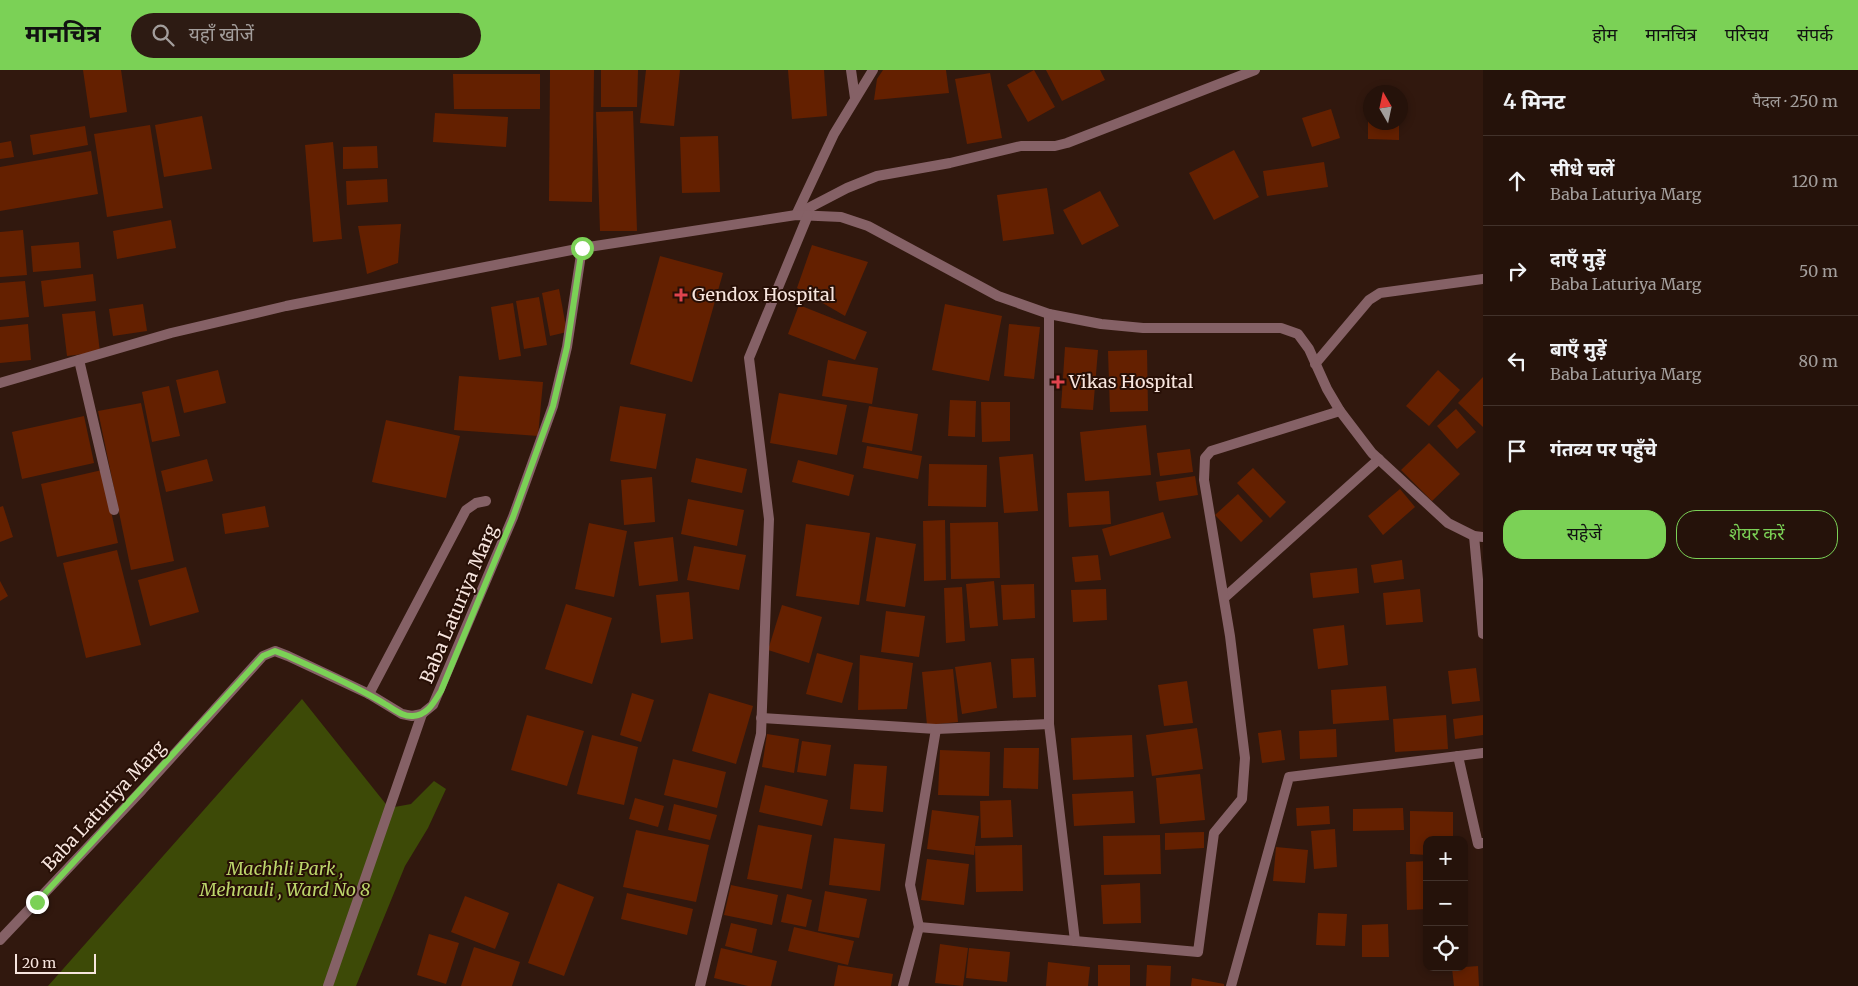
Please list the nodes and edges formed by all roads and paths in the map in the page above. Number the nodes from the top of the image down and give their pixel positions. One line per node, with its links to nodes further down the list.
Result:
1 (851, 70): 4 (street)
2 (873, 70): 4 (street)
3 (1255, 70): 5 (street)
4 (855, 98): 5 (street)
5 (796, 215): 6 (street); 7 (street)
6 (808, 215): 9 (street); 22 (street)
7 (582, 248): 10 (street); 21 (street, Baba Laturiya Marg)
8 (1483, 279): 11 (street)
9 (1049, 314): 11 (street); 23 (street)
10 (79, 360): 12 (street); 16 (street)
11 (1315, 364): 13 (street)
12 (0, 383)
13 (1340, 411): 14 (street); 18 (street)
14 (1380, 459): 17 (street); 18 (street)
15 (486, 501): 20 (street)
16 (114, 510)
17 (1478, 537): 19 (street)
18 (1224, 598): 30 (street)
19 (1483, 634)
20 (369, 694): 21 (street, Baba Laturiya Marg); 29 (street, Baba Laturiya Marg)
21 (422, 714): 31 (street)
22 (761, 718): 24 (street); 32 (street)
23 (1049, 724): 24 (street); 30 (street)
24 (936, 729): 28 (street)
25 (1483, 753): 26 (street)
26 (1458, 756): 27 (street); 34 (street)
27 (1483, 843)
28 (919, 927): 30 (street); 33 (street)
29 (0, 940)
30 (1075, 941)
31 (328, 986)
32 (700, 986)
33 (903, 986)
34 (1231, 986)

